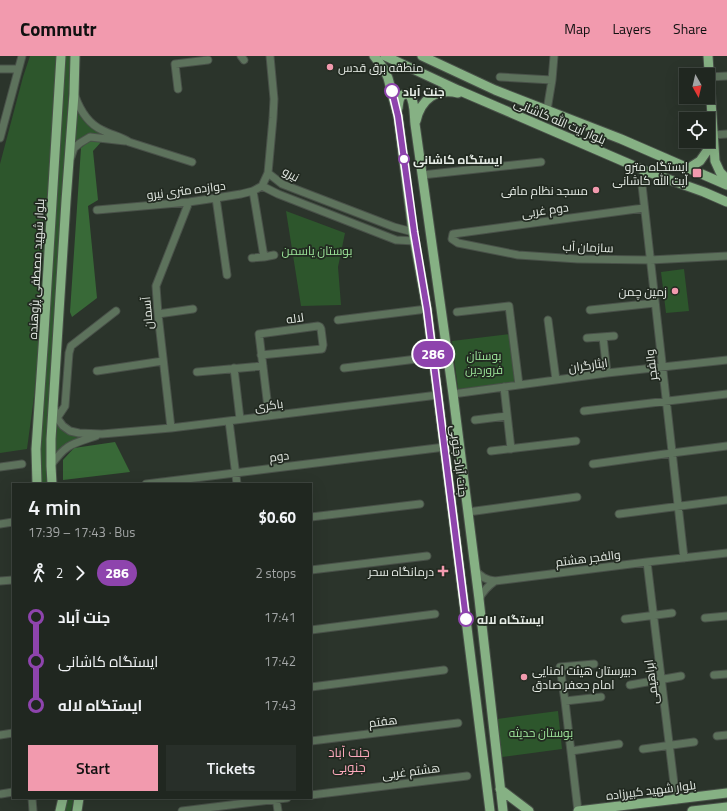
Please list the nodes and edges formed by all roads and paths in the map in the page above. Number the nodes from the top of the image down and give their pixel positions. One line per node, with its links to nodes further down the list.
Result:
1 (22, 56): 14 (street)
2 (61, 56): 109 (main road, بلوار شهید مصطفی پژوهنده)
3 (75, 56): 20 (main road, بلوار شهید مصطفی پژوهنده)
4 (270, 56): 36 (street, نیرو)
5 (374, 56): 23 (main road)
6 (385, 56): 21 (main road, بلوار آیت الله کاشانی)
7 (422, 56): 22 (main road, بلوار آیت الله کاشانی)
8 (554, 56): 18 (street)
9 (708, 56): 12 (main road)
10 (181, 59): 11 (street); 19 (street)
11 (208, 60)
12 (709, 68)
13 (0, 69): 14 (street)
14 (18, 69): 27 (street)
15 (727, 76): 17 (street)
16 (500, 77): 18 (street)
17 (715, 77)
18 (552, 80): 22 (street)
19 (178, 88)
20 (74, 94): 28 (street); 33 (main road, بلوار شهید مصطفی پژوهنده)
21 (484, 101): 24 (main road); 35 (main road, بلوار آیت الله کاشانی)
22 (548, 110): 34 (main road, بلوار آیت الله کاشانی)
23 (398, 116): 24 (main road, جنت آباد جنوبی); 49 (main road, جنت آباد جنوبی)
24 (415, 124): 37 (main road, جنت آباد جنوبی)
25 (727, 134): 26 (street)
26 (715, 135)
27 (0, 138)
28 (129, 142): 31 (street); 33 (street)
29 (708, 148): 34 (main road)
30 (714, 148): 38 (main road)
31 (192, 162)
32 (541, 162): 37 (street)
33 (69, 165): 88 (main road, بلوار شهید مصطفی پژوهنده)
34 (689, 168): 39 (main road, بلوار آیت الله کاشانی)
35 (648, 172): 44 (main road, بلوار آیت الله کاشانی); 46 (street, والفجر)
36 (268, 173): 40 (street); 45 (street, نیرو)
37 (422, 175): 84 (main road, جنت آباد جنوبی)
38 (727, 179)
39 (727, 185)
40 (262, 186): 41 (street, دوازده متری نیرو); 48 (street, نیرو)
41 (253, 191): 42 (street, دوازده متری نیرو); 54 (street)
42 (216, 198): 43 (street, دوازده متری نیرو); 57 (street)
43 (189, 202): 47 (street, دوازده متری نیرو); 64 (street, آسمان)
44 (727, 202)
45 (331, 204): 48 (street); 49 (street, نیرو)
46 (644, 208): 50 (street, دوم غربی); 56 (street, والفجر)
47 (97, 210)
48 (328, 213): 51 (street, نیرو)
49 (414, 232): 51 (main road, جنت آباد جنوبی)
50 (452, 239): 56 (street, سازمان آب)
51 (415, 241): 60 (main road, جنت آباد جنوبی)
52 (274, 255): 54 (street)
53 (727, 256): 56 (street, سازمان آب)
54 (264, 257): 55 (street)
55 (252, 258)
56 (650, 260): 58 (street, والفجر)
57 (227, 275)
58 (655, 303): 61 (street); 75 (street, والفجر)
59 (193, 309): 64 (street)
60 (427, 309): 65 (street); 71 (main road, جنت آباد جنوبی)
61 (590, 310)
62 (116, 311): 92 (street)
63 (457, 312): 82 (street)
64 (158, 314): 73 (street, آسمان)
65 (338, 320)
66 (548, 320): 81 (street)
67 (614, 336): 68 (street)
68 (603, 337): 69 (street); 80 (street)
69 (587, 338)
70 (261, 355): 70 (street, لاله); 74 (street, لاله)
71 (433, 357): 77 (street); 86 (main road, جنت آباد جنوبی)
72 (727, 360): 75 (street, ایثارگران)
73 (163, 361): 78 (street); 96 (street, آسمان)
74 (263, 366): 76 (street); 90 (street, لاله)
75 (662, 367): 80 (street, ایثارگران); 87 (street, والفجر)
76 (234, 368): 79 (street); 93 (street)
77 (344, 368)
78 (97, 371)
79 (197, 372)
80 (607, 373): 81 (street, ایثارگران)
81 (556, 380): 82 (street, ایثارگران)
82 (519, 386): 83 (street, ایثارگران)
83 (504, 387): 84 (street, ایثارگران); 91 (street)
84 (453, 394): 117 (main road, جنت آباد جنوبی)
85 (727, 394): 87 (street)
86 (438, 395): 90 (street, باکری); 100 (main road, جنت آباد جنوبی)
87 (666, 402): 89 (street); 103 (street, والفجر)
88 (53, 408): 92 (street, باکری); 106 (main road, بلوار شهید مصطفی پژوهنده)
89 (584, 411)
90 (269, 416): 93 (street, باکری)
91 (507, 416): 94 (street); 101 (street)
92 (57, 418): 97 (street, باکری)
93 (240, 419): 95 (street, باکری)
94 (475, 420)
95 (229, 421): 96 (street, باکری); 108 (street)
96 (171, 428): 97 (street, باکری)
97 (102, 434): 106 (street, باکری)
98 (576, 441): 101 (street)
99 (727, 446): 103 (street)
100 (445, 447): 108 (street, دوم); 178 (main road, جنت آباد جنوبی)
101 (510, 449): 102 (street)
102 (491, 451)
103 (672, 453): 105 (street); 116 (street, والفجر)
104 (22, 464): 107 (street)
105 (593, 464)
106 (51, 466): 110 (main road, بلوار شهید مصطفی پژوهنده)
107 (0, 467)
108 (236, 473): 111 (street, دوم); 112 (street)
109 (37, 483)
110 (52, 483)
111 (154, 483)
112 (237, 483)
113 (577, 497): 117 (street)
114 (727, 500): 116 (street)
115 (420, 504): 119 (street)
116 (678, 506): 118 (street); 124 (street, والفجر)
117 (468, 512): 127 (main road, جنت آباد جنوبی)
118 (619, 514)
119 (312, 518)
120 (12, 522): 121 (street)
121 (0, 524)
122 (727, 553): 124 (street)
123 (427, 556): 126 (street)
124 (684, 558): 125 (street, والفجر هشتم)
125 (647, 562): 130 (street, والفجر هشتم); 134 (street, ابراهیمی)
126 (312, 570)
127 (475, 570): 130 (street); 131 (main road, جنت آباد جنوبی)
128 (12, 580): 129 (street)
129 (0, 581)
130 (495, 581): 131 (street)
131 (479, 599): 161 (main road, جنت آباد جنوبی)
132 (435, 614): 138 (street)
133 (672, 614): 134 (street)
134 (654, 616): 137 (street); 144 (street, ابراهیمی)
135 (727, 616): 136 (street)
136 (705, 618)
137 (625, 619)
138 (312, 630)
139 (594, 664): 148 (street)
140 (444, 670): 146 (street)
141 (727, 674): 143 (street)
142 (681, 676): 144 (street)
143 (714, 676)
144 (661, 680): 145 (street); 157 (street, ابراهیمی)
145 (630, 685)
146 (312, 687)
147 (601, 697): 148 (street)
148 (565, 701): 159 (street)
149 (458, 723): 154 (street, هفتم)
150 (12, 733): 151 (street)
151 (0, 735)
152 (727, 735): 153 (street)
153 (716, 736)
154 (312, 741)
155 (694, 742): 157 (street)
156 (620, 744): 159 (street)
157 (669, 745): 158 (street); 170 (street, ابراهیمی)
158 (643, 749)
159 (571, 751): 181 (street)
160 (467, 776): 165 (street, هشتم غربی)
161 (500, 789): 179 (main road, جنت آباد جنوبی); 180 (main road)
162 (12, 792): 164 (street)
163 (727, 793): 170 (main road, بلوار شهید کبیرزاده)
164 (0, 794)
165 (312, 795)
166 (32, 799): 173 (street)
167 (63, 799): 174 (main road)
168 (79, 799): 175 (main road)
169 (277, 799): 176 (street); 177 (street)
170 (676, 800): 181 (main road, بلوار شهید کبیرزاده)
171 (727, 807): 172 (main road)
172 (711, 810): 182 (main road)
173 (33, 811)
174 (60, 811)
175 (77, 811)
176 (182, 811)
177 (278, 811)
178 (490, 811)
179 (503, 811)
180 (529, 811)
181 (578, 811)
182 (692, 811)

